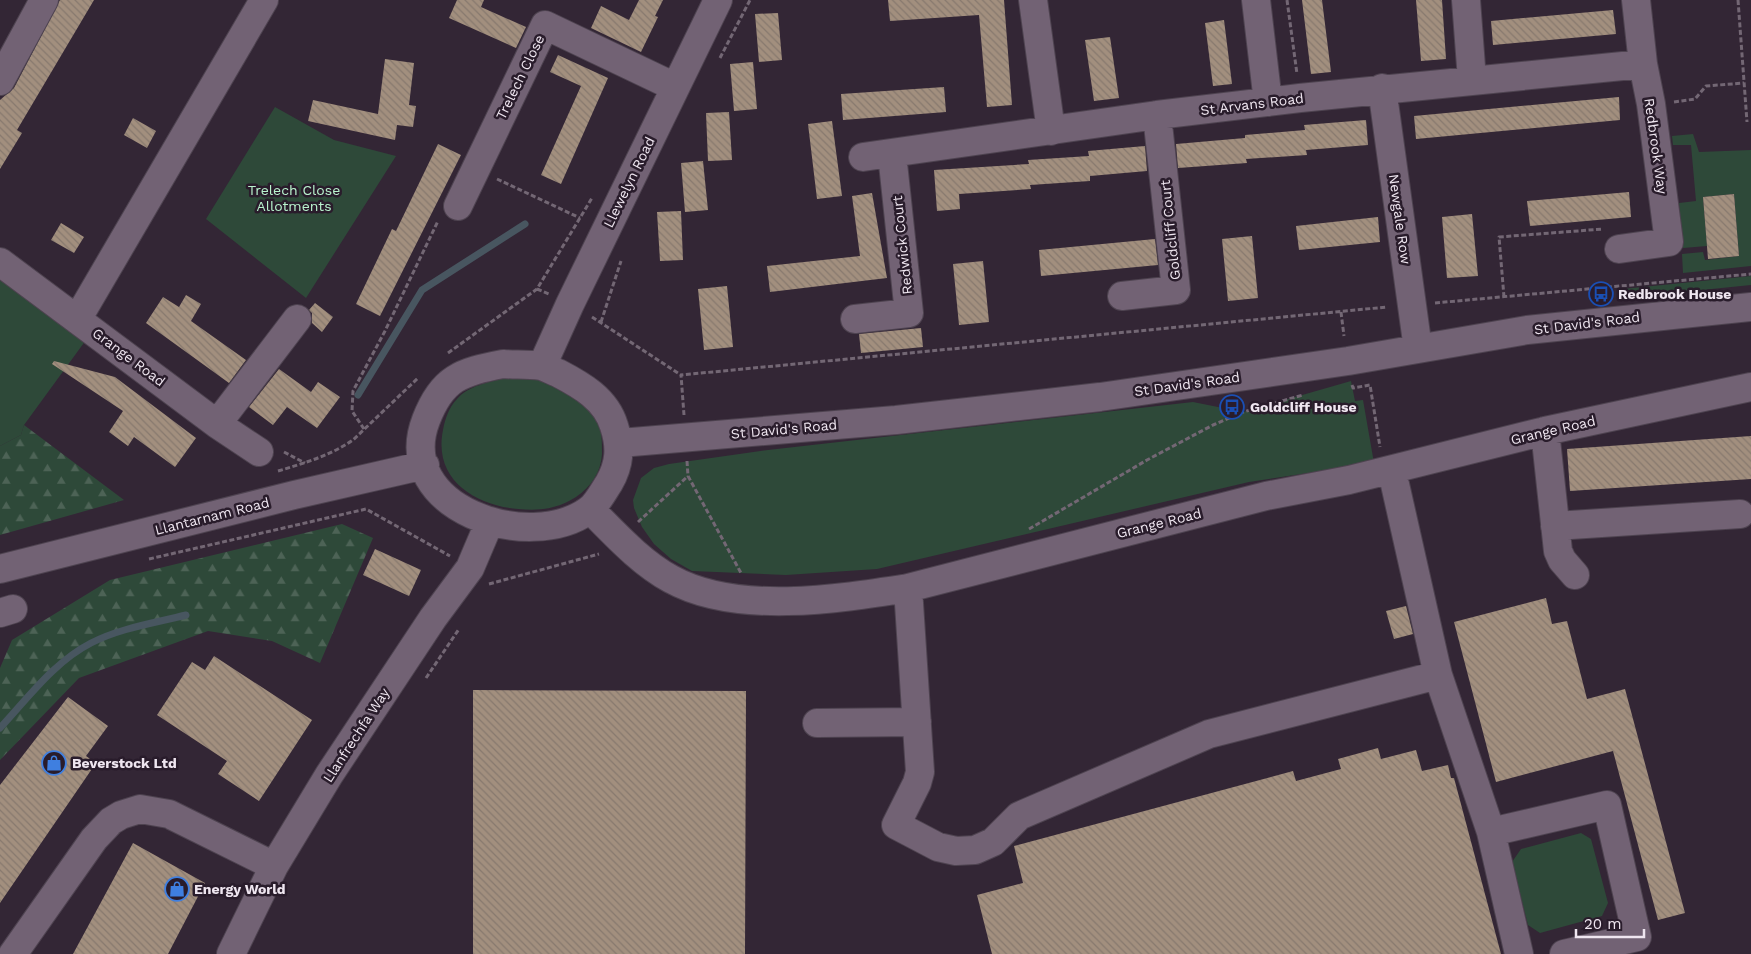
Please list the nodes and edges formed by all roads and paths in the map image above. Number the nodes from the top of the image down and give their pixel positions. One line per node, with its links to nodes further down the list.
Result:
1 (44, 0): 12 (street)
2 (264, 0): 38 (street)
3 (718, 0): 14 (street, Llewelyn Road)
4 (1033, 0): 21 (street)
5 (1256, 0): 18 (street)
6 (1287, 0): 16 (path)
7 (1466, 0): 11 (street)
8 (1636, 0): 10 (street, Redbrook Way)
9 (1738, 0): 13 (path)
10 (1643, 64): 11 (street, St Arvans Road); 28 (street, Redbrook Way)
11 (1472, 80): 15 (street, St Arvans Road)
12 (0, 81)
13 (1744, 83): 17 (path); 20 (path)
14 (675, 87): 24 (street, Trelech Close); 34 (street, Llewelyn Road)
15 (1382, 88): 16 (street, St Arvans Road); 35 (street, Newgale Row)
16 (1300, 98): 18 (street, St Arvans Road)
17 (1695, 99)
18 (1268, 102): 19 (street, St Arvans Road)
19 (1157, 115): 21 (street, St Arvans Road); 32 (street, Goldcliff Court)
20 (1747, 122)
21 (1051, 131): 22 (street, St Arvans Road)
22 (892, 154): 23 (street, St Arvans Road); 40 (street, Redwick Court)
23 (863, 157)
24 (476, 169): 26 (street, Trelech Close); 27 (path)
25 (594, 194): 27 (path)
26 (458, 206): 50 (path)
27 (580, 218): 31 (path)
28 (1613, 239): 33 (path)
29 (0, 262): 38 (street, Grange Road)
30 (1751, 274): 33 (path)
31 (537, 289): 34 (path); 42 (path)
32 (1122, 296)
33 (1504, 297): 35 (path)
34 (570, 304): 44 (street, Llewelyn Road); 45 (path)
35 (1411, 305): 37 (path); 41 (street, Newgale Row)
36 (1751, 307): 41 (street, St David's Road)
37 (1341, 312): 43 (path); 45 (path)
38 (78, 318): 49 (street, Grange Road)
39 (297, 319): 49 (street)
40 (855, 319)
41 (1418, 349): 43 (street, St David's Road)
42 (442, 358)
43 (1348, 361): 52 (street, St David's Road); 57 (path)
44 (542, 366): 53 (street); 56 (street)
45 (681, 375): 52 (path)
46 (420, 377): 50 (path)
47 (1751, 387): 51 (street, Grange Road)
48 (1306, 394): 62 (path)
49 (217, 424): 54 (street, Grange Road)
50 (364, 430): 55 (path)
51 (1545, 431): 57 (street, Grange Road); 61 (street)
52 (686, 438): 53 (street, St David's Road)
53 (620, 443): 58 (street)
54 (259, 452)
55 (305, 463)
56 (425, 465): 60 (street); 65 (street, Llantarnam Road)
57 (1388, 471): 68 (street, Grange Road); 70 (street)
58 (590, 509): 60 (street); 63 (street, Grange Road)
59 (1740, 514): 61 (street)
60 (490, 521): 67 (street, Llanfrechfa Way)
61 (1556, 526): 66 (street)
62 (1022, 533)
63 (620, 540): 67 (path); 69 (street, Grange Road); 69 (path)
64 (145, 560): 67 (path)
65 (0, 569)
66 (1575, 575)
67 (479, 576): 74 (street, Llanfrechfa Way)
68 (908, 588): 69 (street, Grange Road); 71 (street)
69 (756, 599)
70 (1438, 675): 71 (street); 73 (street)
71 (917, 722): 72 (street)
72 (817, 723)
73 (1491, 832): 77 (street); 78 (street)
74 (274, 866): 75 (street); 76 (street, Llanfrechfa Way)
75 (13, 954)
76 (231, 954)
77 (1519, 954)
78 (1564, 954)

